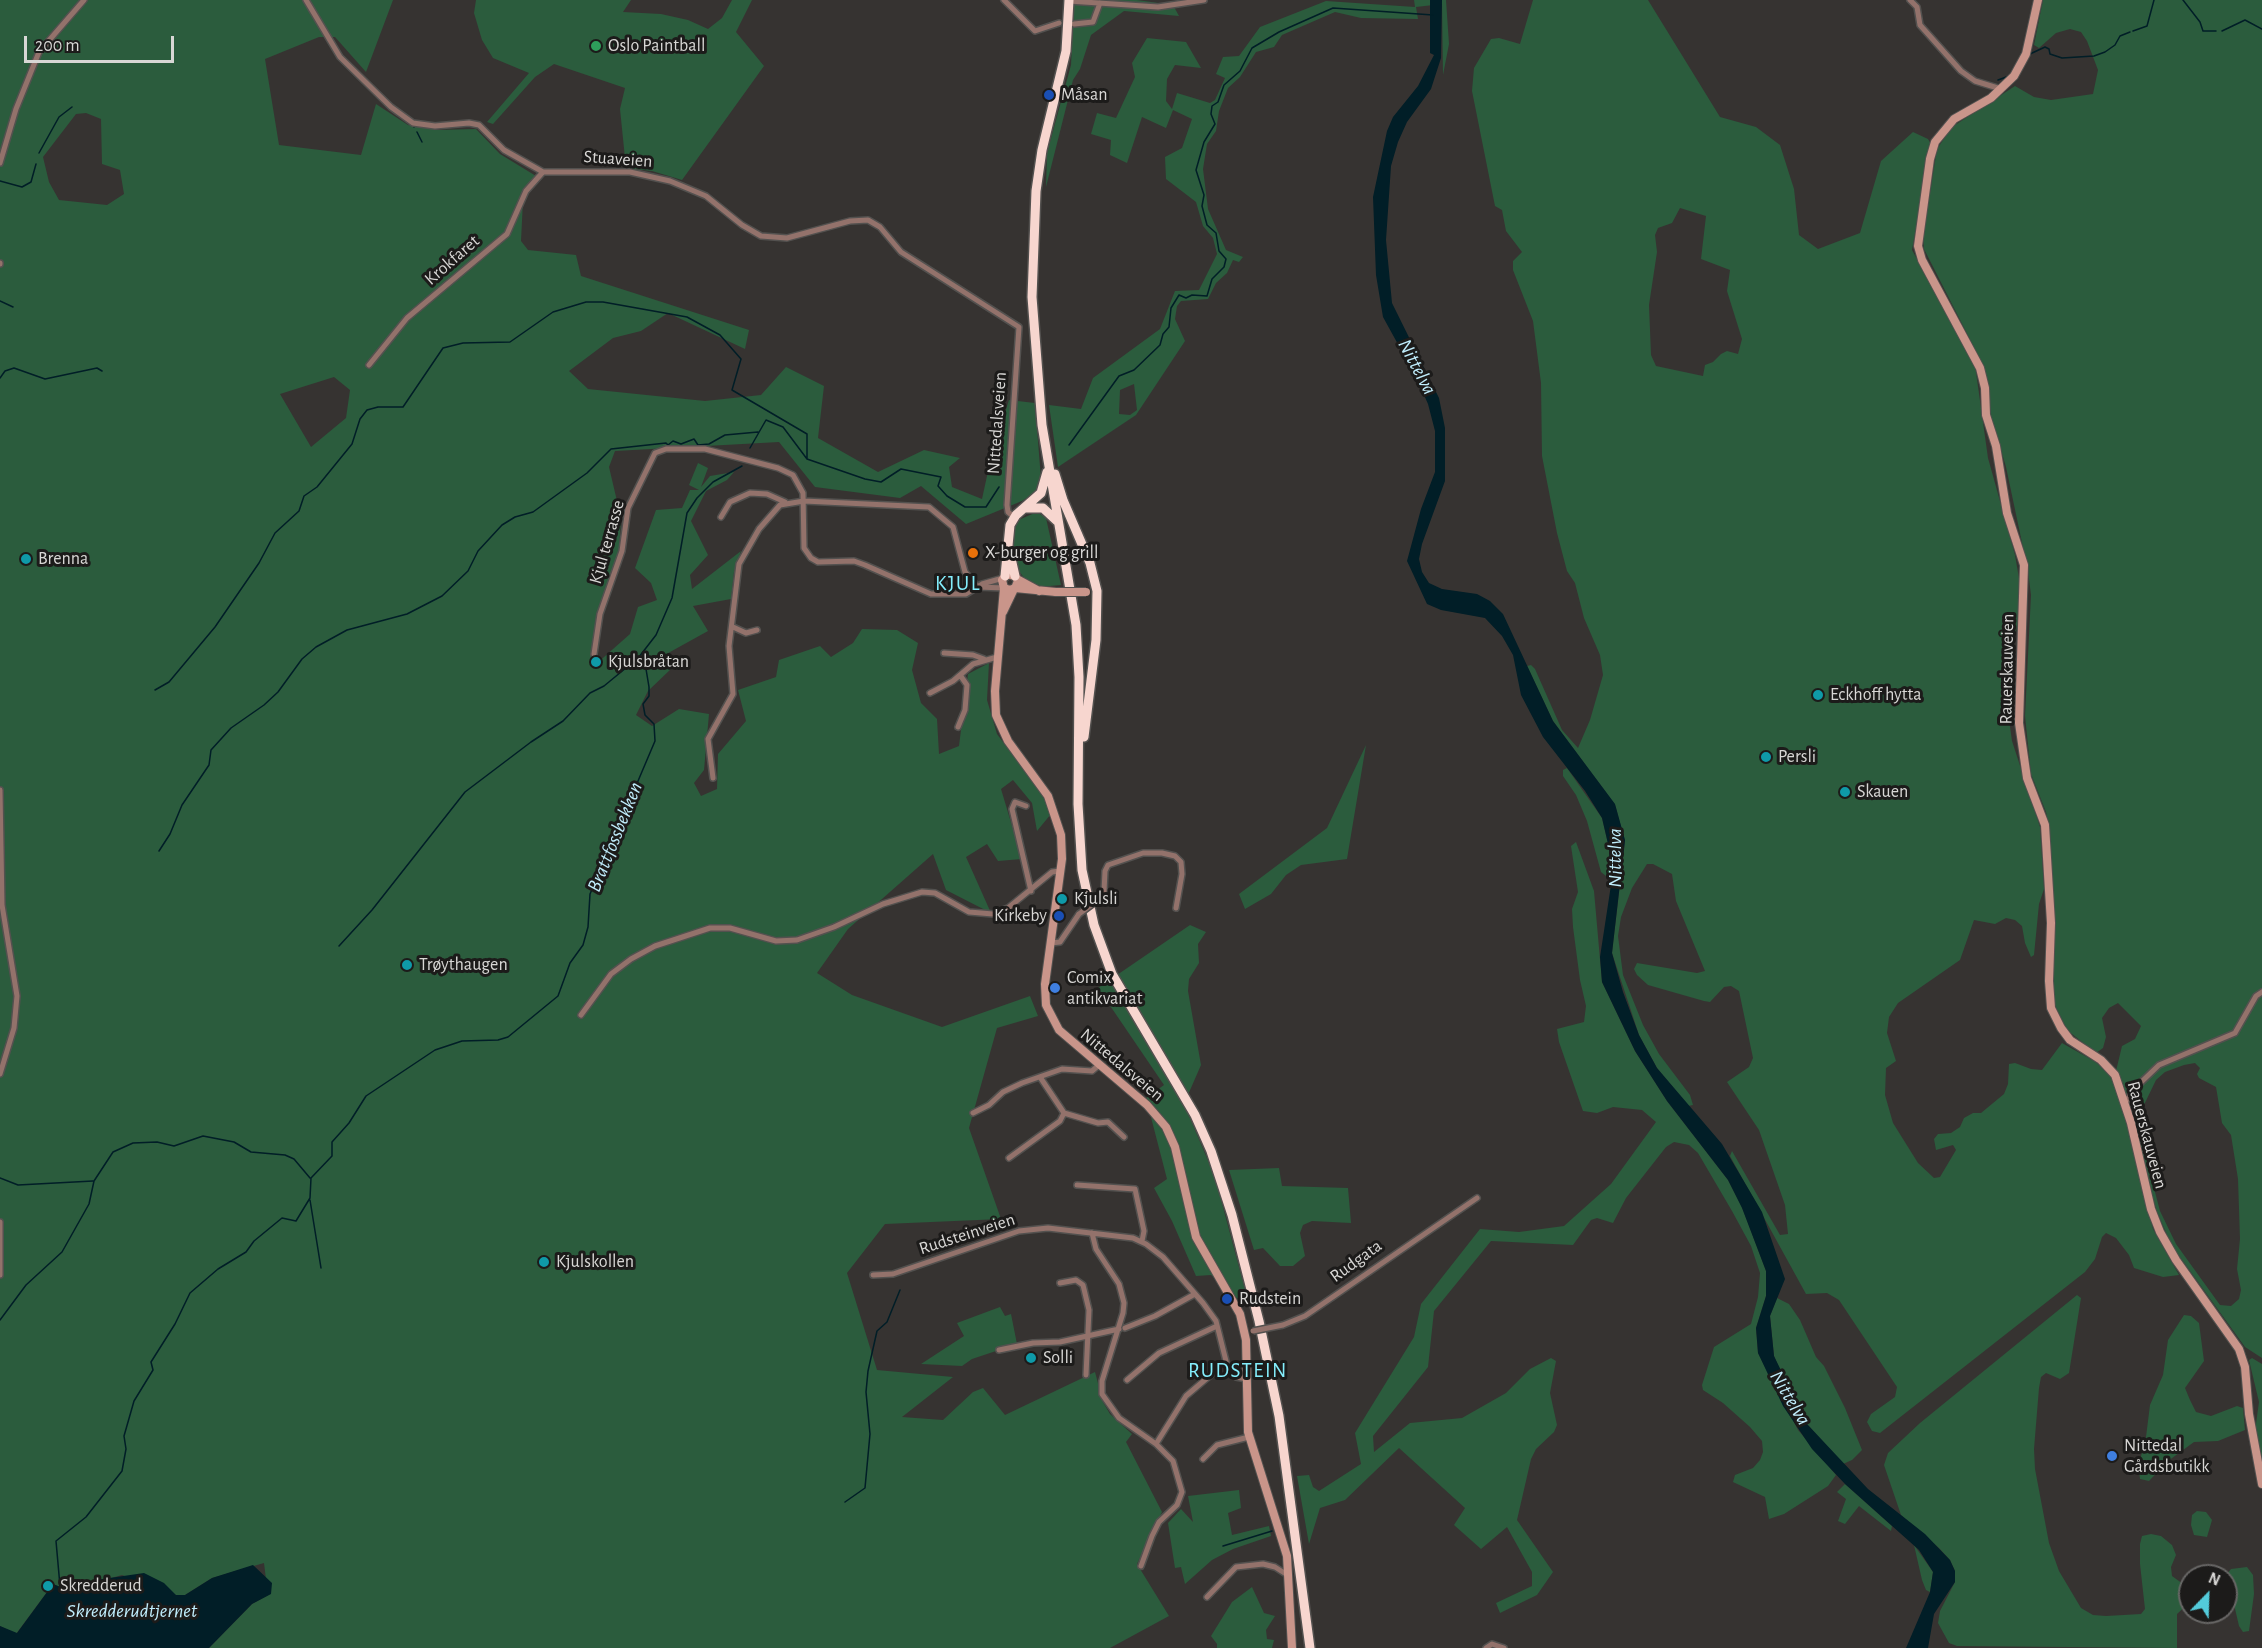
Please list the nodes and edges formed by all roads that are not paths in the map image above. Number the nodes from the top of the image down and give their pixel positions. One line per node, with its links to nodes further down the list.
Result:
1 (84, 0): 12 (street)
2 (306, 0): 13 (street)
3 (1004, 0): 9 (street)
4 (1069, 0): 8 (street); 16 (highway)
5 (1204, 0): 8 (street)
6 (1910, 0): 11 (street)
7 (2038, 0): 11 (street, Rauerskauveien)
8 (1100, 3): 10 (street)
9 (1059, 23)
10 (1074, 24)
11 (2001, 89): 54 (street, Rauerskauveien)
12 (0, 163)
13 (543, 172): 14 (street, Stuaveien); 15 (street, Krokfaret)
14 (1019, 327): 22 (street, Nittedalsveien)
15 (369, 365)
16 (1044, 441): 17 (highway); 28 (highway)
17 (1048, 464): 20 (highway); 23 (highway)
18 (804, 501): 19 (street); 25 (street); 25 (street); 34 (street, Kjul terrasse)
19 (785, 502): 21 (street); 31 (street)
20 (1025, 508): 22 (highway); 23 (highway)
21 (721, 517)
22 (1014, 518): 24 (highway)
23 (1059, 524): 40 (highway)
24 (1010, 577): 25 (street); 26 (street, Nittedalsveien); 27 (street, Nittedalsveien); 29 (street)
25 (978, 587): 26 (street)
26 (1004, 588): 27 (street); 30 (street, Nittedalsveien)
27 (1014, 588): 29 (street); 30 (street, Nittedalsveien)
28 (1097, 591): 29 (street, bridge); 41 (highway)
29 (1041, 592)
30 (1002, 613): 35 (street, Nittedalsveien)
31 (733, 627): 32 (street); 42 (street)
32 (758, 630)
33 (944, 653): 36 (street)
34 (594, 654)
35 (997, 657): 36 (street); 45 (street, Nittedalsveien)
36 (984, 659): 37 (street)
37 (960, 675): 38 (street); 39 (street)
38 (930, 693)
39 (958, 727)
40 (1079, 731): 41 (highway); 85 (highway)
41 (1082, 754): 85 (highway)
42 (713, 778)
43 (0, 790): 52 (street)
44 (1026, 806): 46 (street)
45 (1060, 871): 46 (street); 48 (street, Nittedalsveien)
46 (1031, 891): 50 (street)
47 (1176, 908): 48 (street, bridge)
48 (1051, 943): 51 (street, Nittedalsveien)
49 (2262, 992): 54 (street)
50 (581, 1015)
51 (1100, 1065): 53 (street); 70 (street, Nittedalsveien)
52 (0, 1074)
53 (1040, 1077): 55 (street); 56 (street)
54 (2124, 1104): 80 (street, Rauerskauveien)
55 (973, 1113)
56 (1064, 1113): 57 (street); 58 (street)
57 (1124, 1137)
58 (1009, 1158)
59 (1077, 1185): 63 (street)
60 (1477, 1198): 70 (street, Rudgata, bridge)
61 (0, 1222): 64 (street)
62 (1092, 1233): 63 (street, Rudsteinveien); 65 (street, Rudsteinveien); 69 (street)
63 (1142, 1241): 67 (street, Rudsteinveien)
64 (0, 1275)
65 (873, 1275)
66 (1060, 1283): 71 (street)
67 (1195, 1294): 68 (street, Rudsteinveien); 69 (street)
68 (1217, 1326): 75 (street, Rudsteinveien); 76 (street)
69 (1122, 1329): 71 (street); 78 (street)
70 (1249, 1332): 75 (street, Nittedalsveien)
71 (1089, 1334): 72 (street); 74 (street)
72 (999, 1350)
73 (1213, 1373): 78 (street)
74 (1086, 1375)
75 (1247, 1379): 77 (street, Nittedalsveien)
76 (1127, 1380)
77 (1249, 1437): 79 (street); 82 (street, Nittedalsveien)
78 (1156, 1444): 81 (street)
79 (1203, 1459)
80 (2262, 1484)
81 (1141, 1566)
82 (1290, 1577): 83 (street); 84 (street, Nittedalsveien)
83 (1207, 1597)
84 (1292, 1648)
85 (1312, 1648)
86 (1486, 1648): 87 (street)
87 (1504, 1648)

